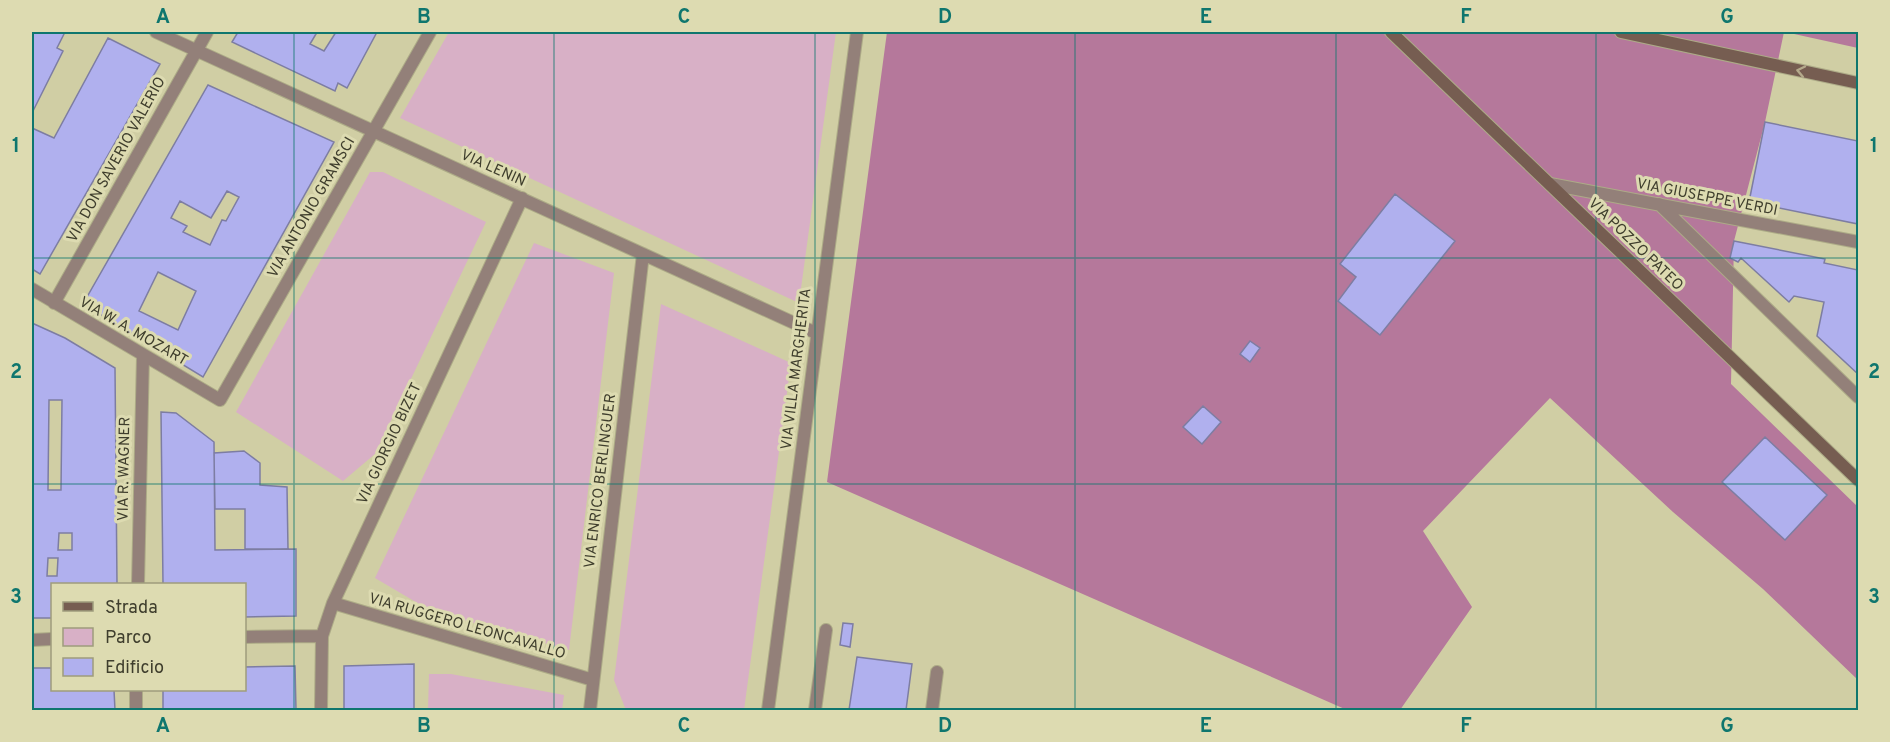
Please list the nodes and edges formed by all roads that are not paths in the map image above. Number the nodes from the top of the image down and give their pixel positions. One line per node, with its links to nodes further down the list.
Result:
1 (156, 32): 7 (street, VIA LENIN)
2 (207, 32): 7 (street, VIA DON SAVERIO VALERIO)
3 (430, 32): 9 (street, VIA ANTONIO GRAMSCI)
4 (857, 32): 17 (street, VIA VILLA MARGHERITA)
5 (1391, 32): 10 (street, VIA POZZO PATEO)
6 (1621, 32): 8 (street, one-way to 6)
7 (196, 50): 9 (street, VIA LENIN); 16 (street, VIA DON SAVERIO VALERIO)
8 (1858, 83)
9 (373, 131): 11 (street, VIA LENIN); 20 (street, VIA ANTONIO GRAMSCI)
10 (1550, 184): 12 (street, VIA GIUSEPPE VERDI); 21 (street, VIA POZZO PATEO)
11 (522, 198): 14 (street, VIA LENIN); 23 (street, VIA GIORGIO BIZET)
12 (1659, 204): 13 (street, VIA GIUSEPPE VERDI); 19 (street)
13 (1858, 242)
14 (644, 254): 17 (street, VIA LENIN); 30 (street, VIA ENRICO BERLINGUER)
15 (32, 289): 16 (street, VIA W. A. MOZART)
16 (54, 303): 18 (street, VIA W. A. MOZART)
17 (816, 333): 35 (street, VIA VILLA MARGHERITA)
18 (143, 355): 20 (street, VIA W. A. MOZART); 22 (street, VIA R. WAGNER)
19 (1858, 397)
20 (220, 400)
21 (1858, 480)
22 (138, 583)
23 (333, 603): 25 (street, VIA GIORGIO BIZET); 30 (street, VIA RUGGERO LEONCAVALLO)
24 (826, 630): 36 (street)
25 (322, 636): 26 (street); 33 (street, VIA GIORGIO BIZET)
26 (246, 637)
27 (51, 639): 28 (street)
28 (32, 640)
29 (937, 672): 37 (street)
30 (593, 680): 34 (street, VIA ENRICO BERLINGUER)
31 (136, 691): 32 (street)
32 (136, 711)
33 (321, 711)
34 (590, 711)
35 (768, 711)
36 (815, 711)
37 (932, 711)

